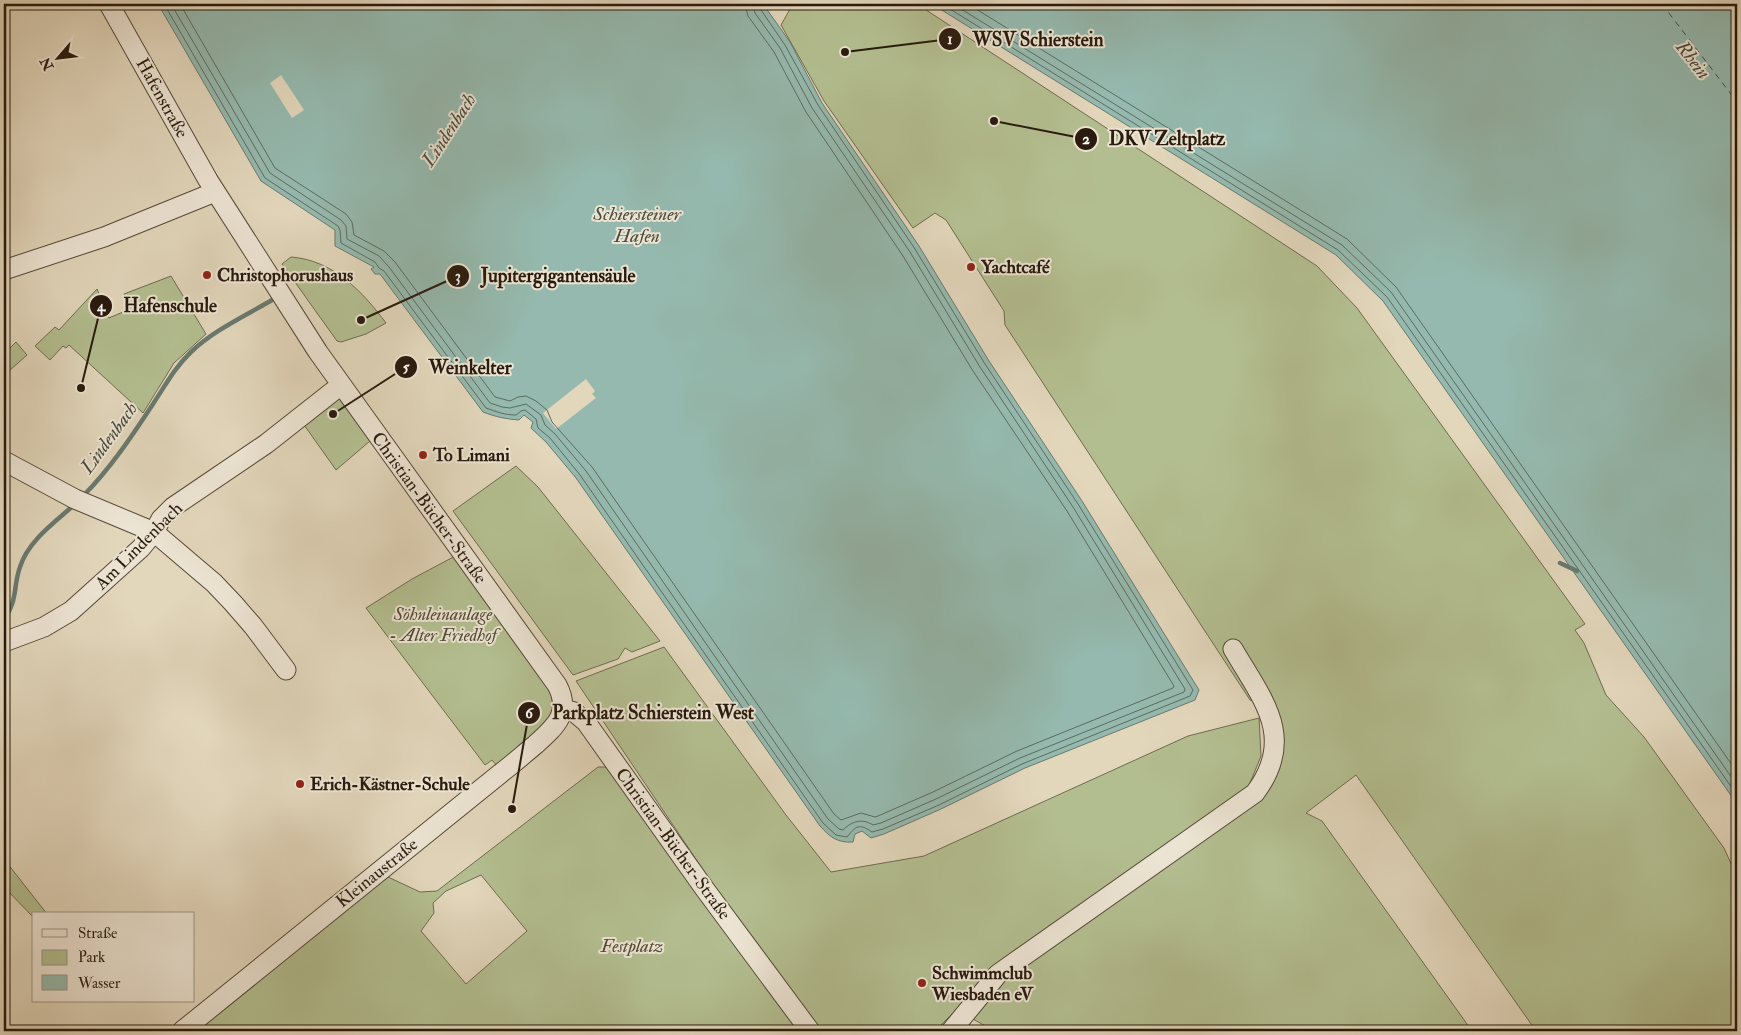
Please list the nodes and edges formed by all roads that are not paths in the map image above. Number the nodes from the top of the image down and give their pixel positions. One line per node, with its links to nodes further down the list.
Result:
1 (109, 4): 2 (street, Hafenstraße)
2 (215, 192): 3 (street); 4 (street, Christian-Bücher-Straße)
3 (4, 270)
4 (337, 387): 6 (street, Am Lindenbach); 10 (street, Christian-Bücher-Straße)
5 (4, 461): 6 (street)
6 (154, 532): 7 (street, Am Lindenbach); 9 (street)
7 (4, 642)
8 (1233, 649): 13 (street)
9 (286, 670)
10 (563, 708): 11 (street, Kleinaustraße); 12 (street, Christian-Bücher-Straße)
11 (182, 1031)
12 (810, 1031)
13 (951, 1031)

